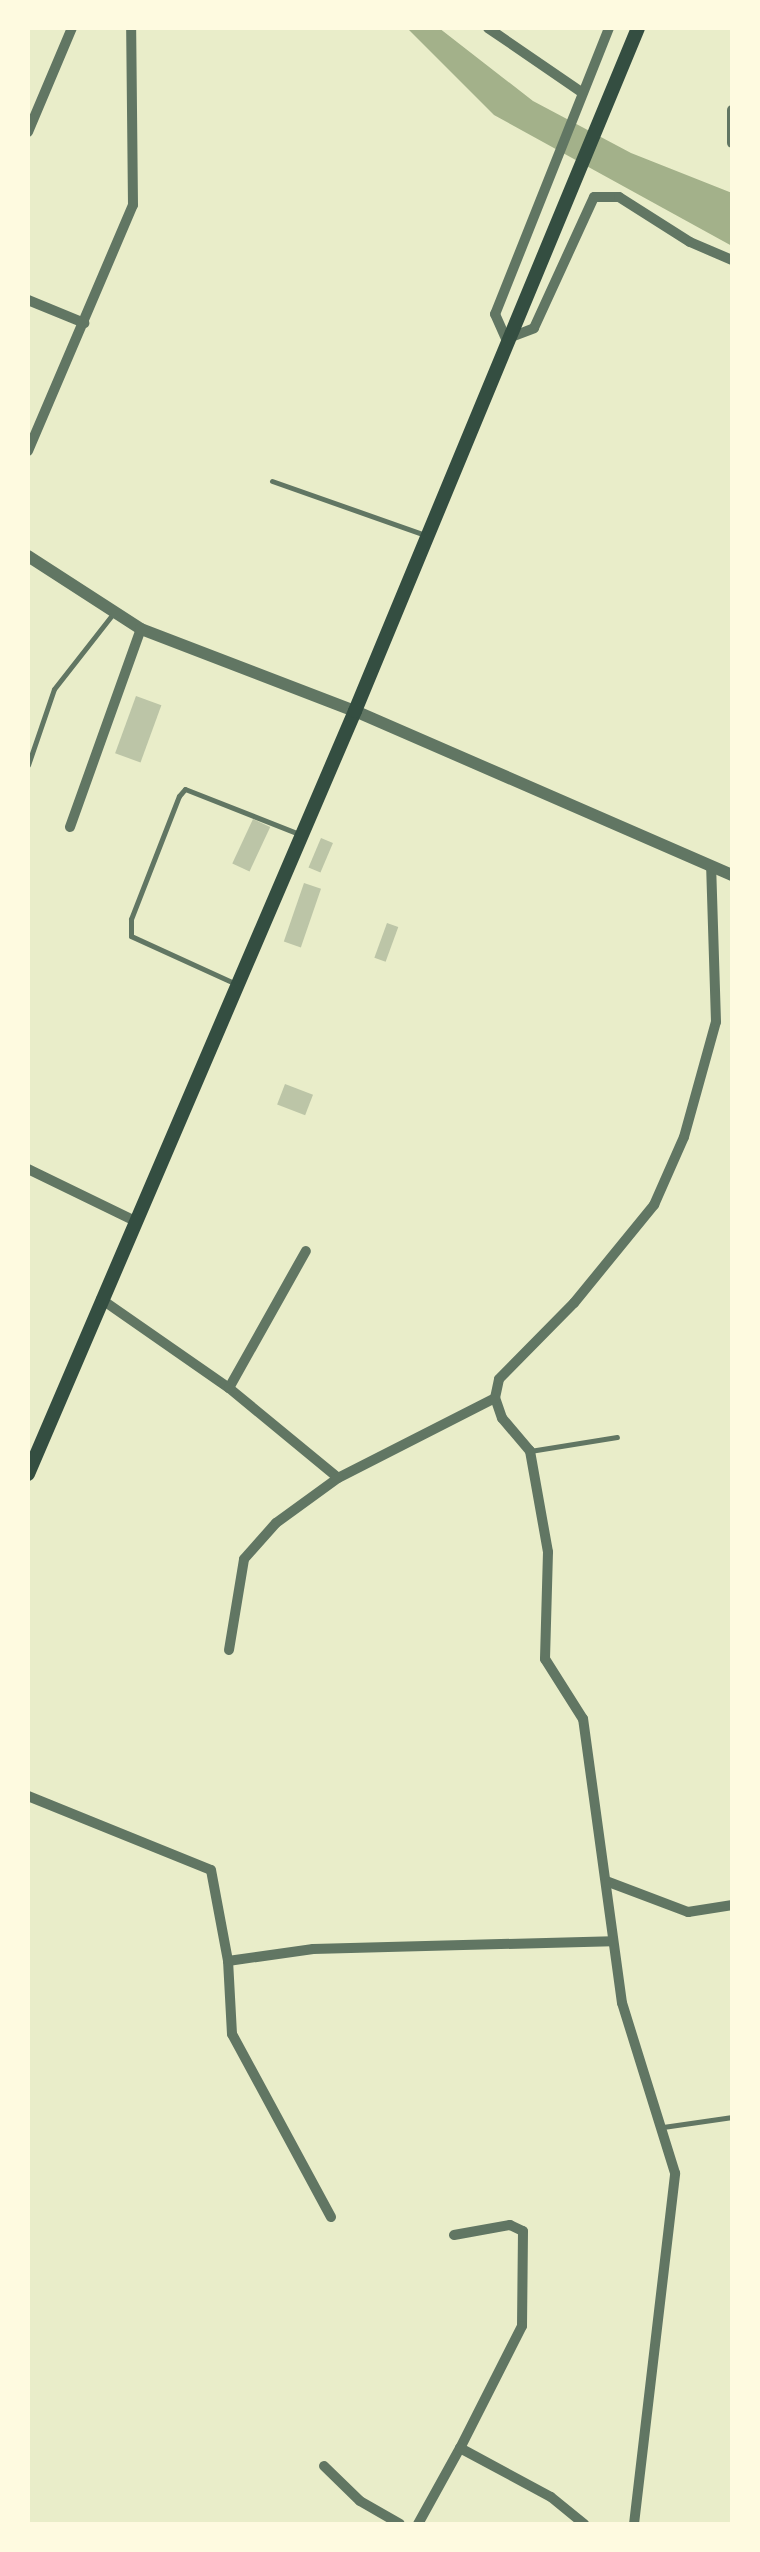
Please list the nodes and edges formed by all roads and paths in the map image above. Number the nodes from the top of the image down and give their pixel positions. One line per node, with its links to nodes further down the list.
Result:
1 (72, 28): 8 (street)
2 (131, 28): 12 (street)
3 (488, 28): 6 (street)
4 (608, 28): 6 (street)
5 (638, 28): 13 (main road)
6 (580, 91): 13 (street)
7 (732, 110): 9 (street)
8 (28, 132)
9 (732, 142)
10 (732, 260): 13 (street)
11 (28, 300): 12 (street)
12 (84, 324): 14 (street)
13 (506, 339): 16 (main road)
14 (28, 451)
15 (272, 481): 16 (lane)
16 (425, 536): 20 (main road)
17 (28, 556): 18 (street)
18 (114, 612): 19 (street); 21 (lane)
19 (141, 629): 20 (street); 22 (street)
20 (355, 712): 23 (main road); 24 (street)
21 (28, 765)
22 (70, 827)
23 (298, 834): 26 (main road); 26 (lane)
24 (711, 867): 25 (street); 32 (street)
25 (732, 875)
26 (234, 983): 28 (main road)
27 (28, 1169): 28 (street)
28 (134, 1221): 30 (main road)
29 (306, 1251): 31 (street)
30 (101, 1299): 31 (street); 35 (main road)
31 (229, 1388): 36 (street)
32 (495, 1398): 34 (street); 36 (street)
33 (617, 1436): 34 (lane)
34 (530, 1451): 39 (street)
35 (28, 1474)
36 (338, 1478): 37 (street)
37 (229, 1650)
38 (28, 1796): 42 (street)
39 (606, 1881): 40 (street); 41 (street)
40 (732, 1905)
41 (612, 1940): 42 (street); 44 (street)
42 (228, 1962): 45 (street)
43 (732, 2117): 44 (lane)
44 (660, 2128): 52 (street)
45 (331, 2217)
46 (454, 2236): 47 (street)
47 (460, 2448): 50 (street); 51 (street)
48 (324, 2466): 49 (street)
49 (400, 2524)
50 (418, 2524)
51 (584, 2524)
52 (634, 2524)

